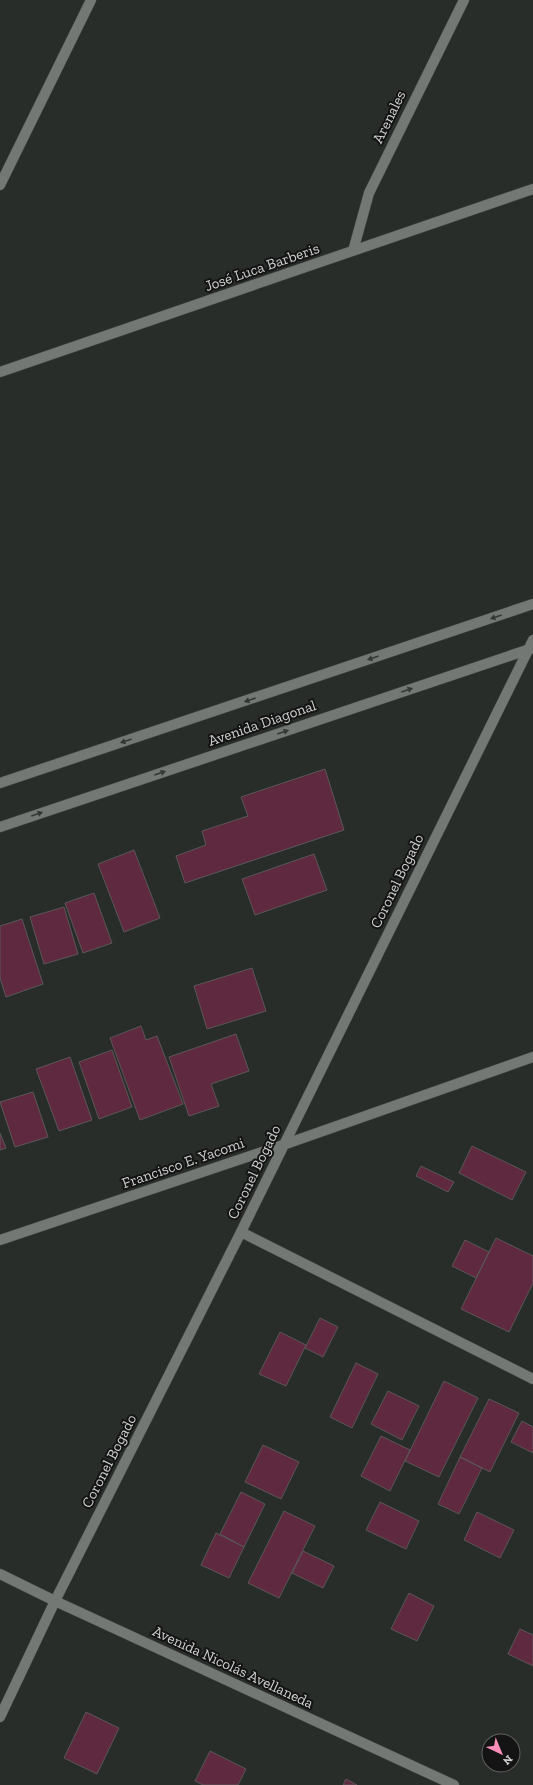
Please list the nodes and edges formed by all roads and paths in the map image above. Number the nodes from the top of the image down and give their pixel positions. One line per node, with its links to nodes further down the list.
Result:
1 (91, 0): 3 (street)
2 (464, 0): 5 (street, Arenales)
3 (0, 185)
4 (533, 190): 5 (street, José Luca Barberis)
5 (353, 251): 6 (street, José Luca Barberis)
6 (0, 372)
7 (533, 604): 10 (street, Avenida Diagonal, one-way to 10)
8 (533, 640): 9 (street, Coronel Bogado)
9 (530, 649): 11 (street, Avenida Diagonal, one-way to 9); 13 (street, Coronel Bogado)
10 (0, 783)
11 (0, 827)
12 (533, 1057): 13 (street, Francisco E. Yacomi)
13 (283, 1145): 14 (street, Coronel Bogado); 15 (street, Francisco E. Yacomi)
14 (241, 1232): 16 (street); 18 (street, Coronel Bogado)
15 (0, 1240)
16 (533, 1378)
17 (0, 1574): 18 (street, Avenida Nicolás Avellaneda)
18 (55, 1601): 19 (street, Coronel Bogado); 20 (street, Avenida Nicolás Avellaneda)
19 (0, 1717)
20 (454, 1785)

